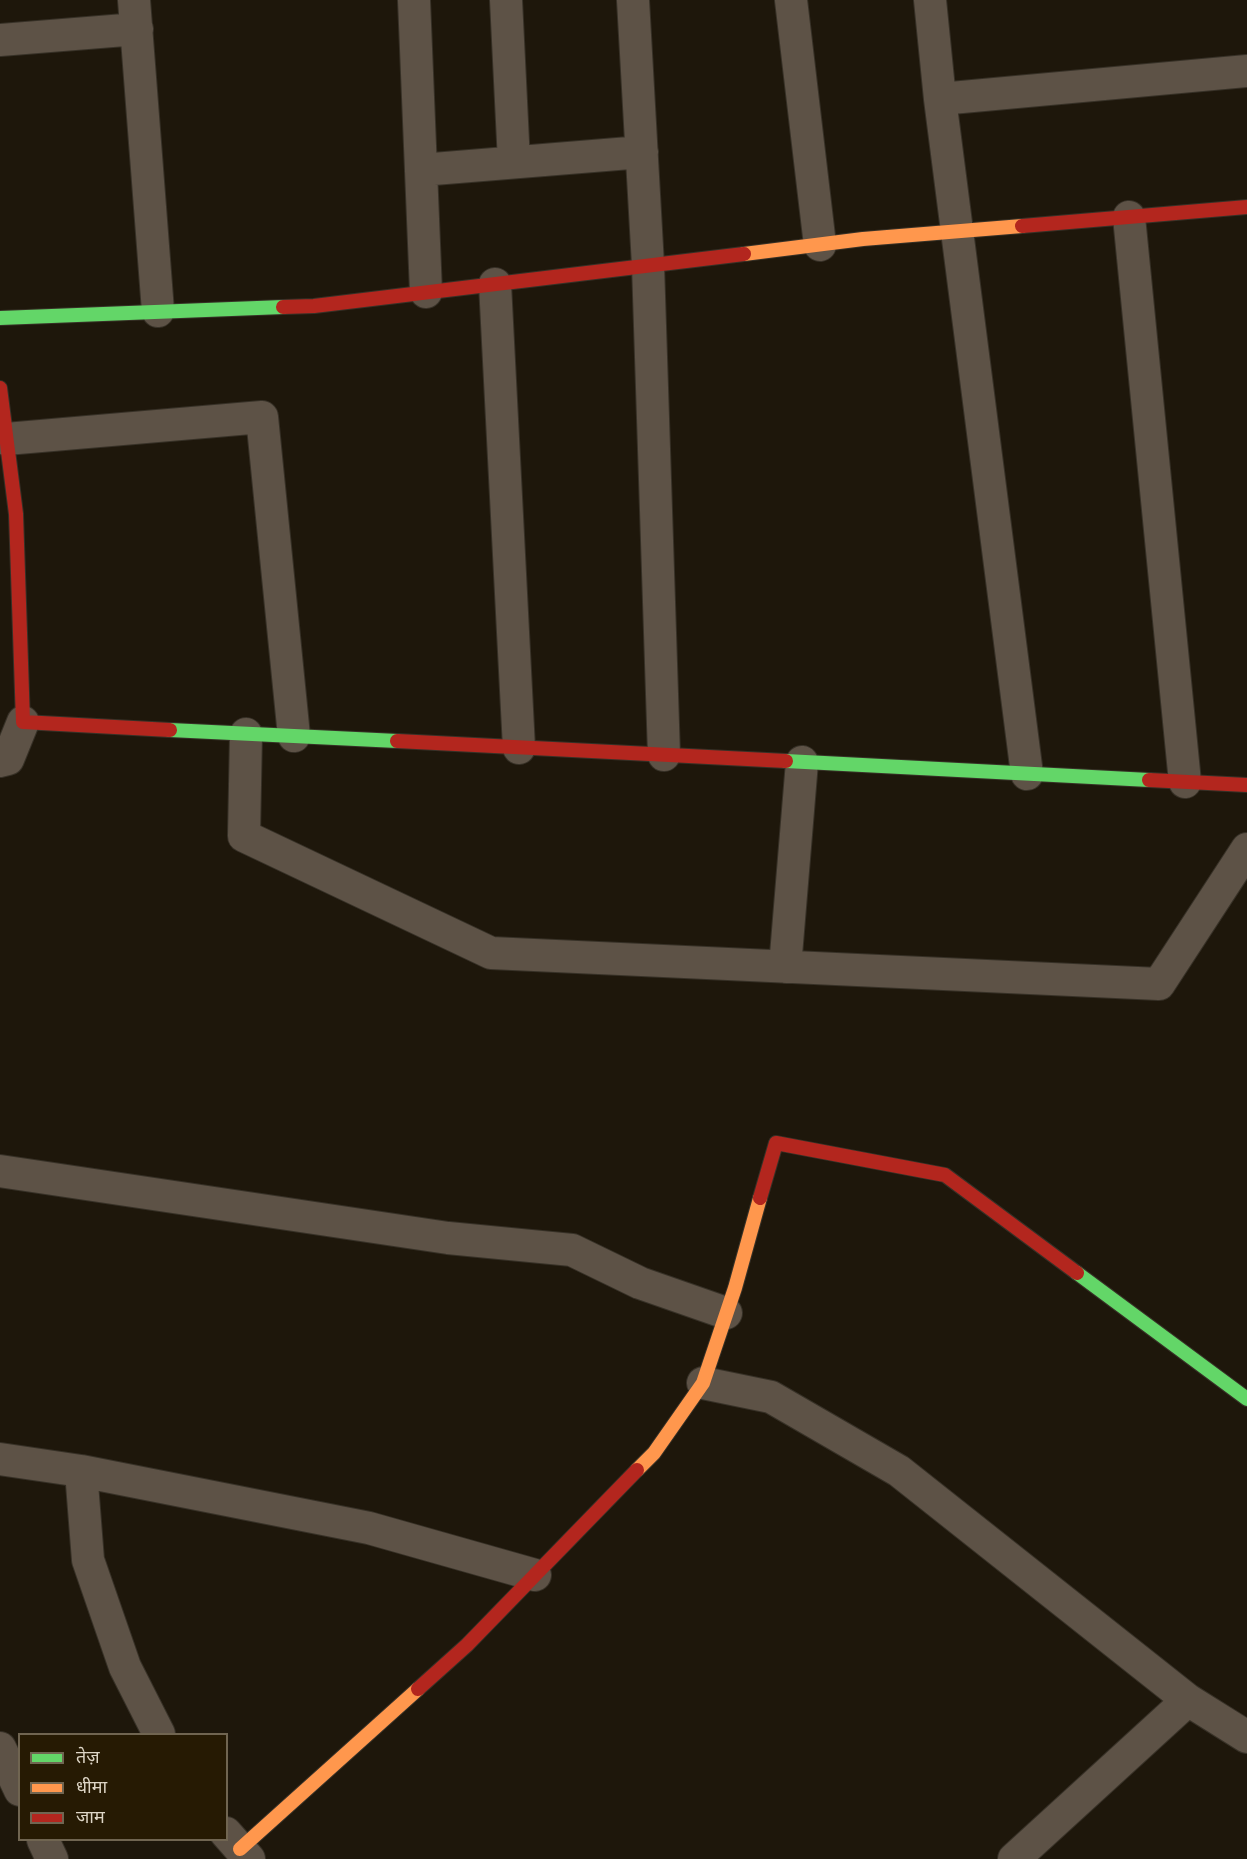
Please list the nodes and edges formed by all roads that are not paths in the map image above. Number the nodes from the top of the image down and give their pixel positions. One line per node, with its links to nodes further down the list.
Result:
1 (414, 0): 12 (street)
2 (506, 0): 11 (street)
3 (633, 0): 10 (street)
4 (791, 0): 16 (street)
5 (930, 0): 9 (street)
6 (136, 15): 7 (street); 20 (street)
7 (0, 40)
8 (1247, 71): 9 (street)
9 (940, 99): 15 (street)
10 (642, 152): 11 (street); 17 (street)
11 (514, 162): 12 (street)
12 (421, 170): 19 (street)
13 (1247, 207): 14 (street)
14 (1129, 217): 15 (street); 32 (street)
15 (957, 230): 16 (street); 31 (street)
16 (820, 245): 17 (street)
17 (648, 265): 18 (street); 28 (street)
18 (495, 284): 19 (street); 27 (street)
19 (426, 292): 20 (street)
20 (158, 311): 21 (street)
21 (0, 318)
22 (0, 388): 23 (street)
23 (6, 439): 24 (street); 26 (street)
24 (23, 722): 25 (street); 29 (street)
25 (246, 734): 26 (street); 35 (street)
26 (294, 736): 27 (street)
27 (519, 747): 28 (street)
28 (664, 755): 30 (street)
29 (0, 761)
30 (802, 762): 31 (street); 35 (street)
31 (1027, 774): 32 (street)
32 (1185, 782): 33 (street)
33 (1247, 785)
34 (1247, 849): 35 (street)
35 (784, 966)
36 (0, 1171): 37 (street)
37 (726, 1313): 38 (street); 39 (street)
38 (703, 1383): 42 (street); 43 (street)
39 (1247, 1399)
40 (0, 1459): 41 (street)
41 (81, 1470): 42 (street); 44 (street)
42 (535, 1575): 49 (street)
43 (1188, 1700): 45 (street); 51 (street)
44 (158, 1733)
45 (1247, 1737)
46 (0, 1748): 47 (street)
47 (18, 1786)
48 (44, 1841): 50 (street)
49 (239, 1847)
50 (52, 1859)
51 (1014, 1859)

